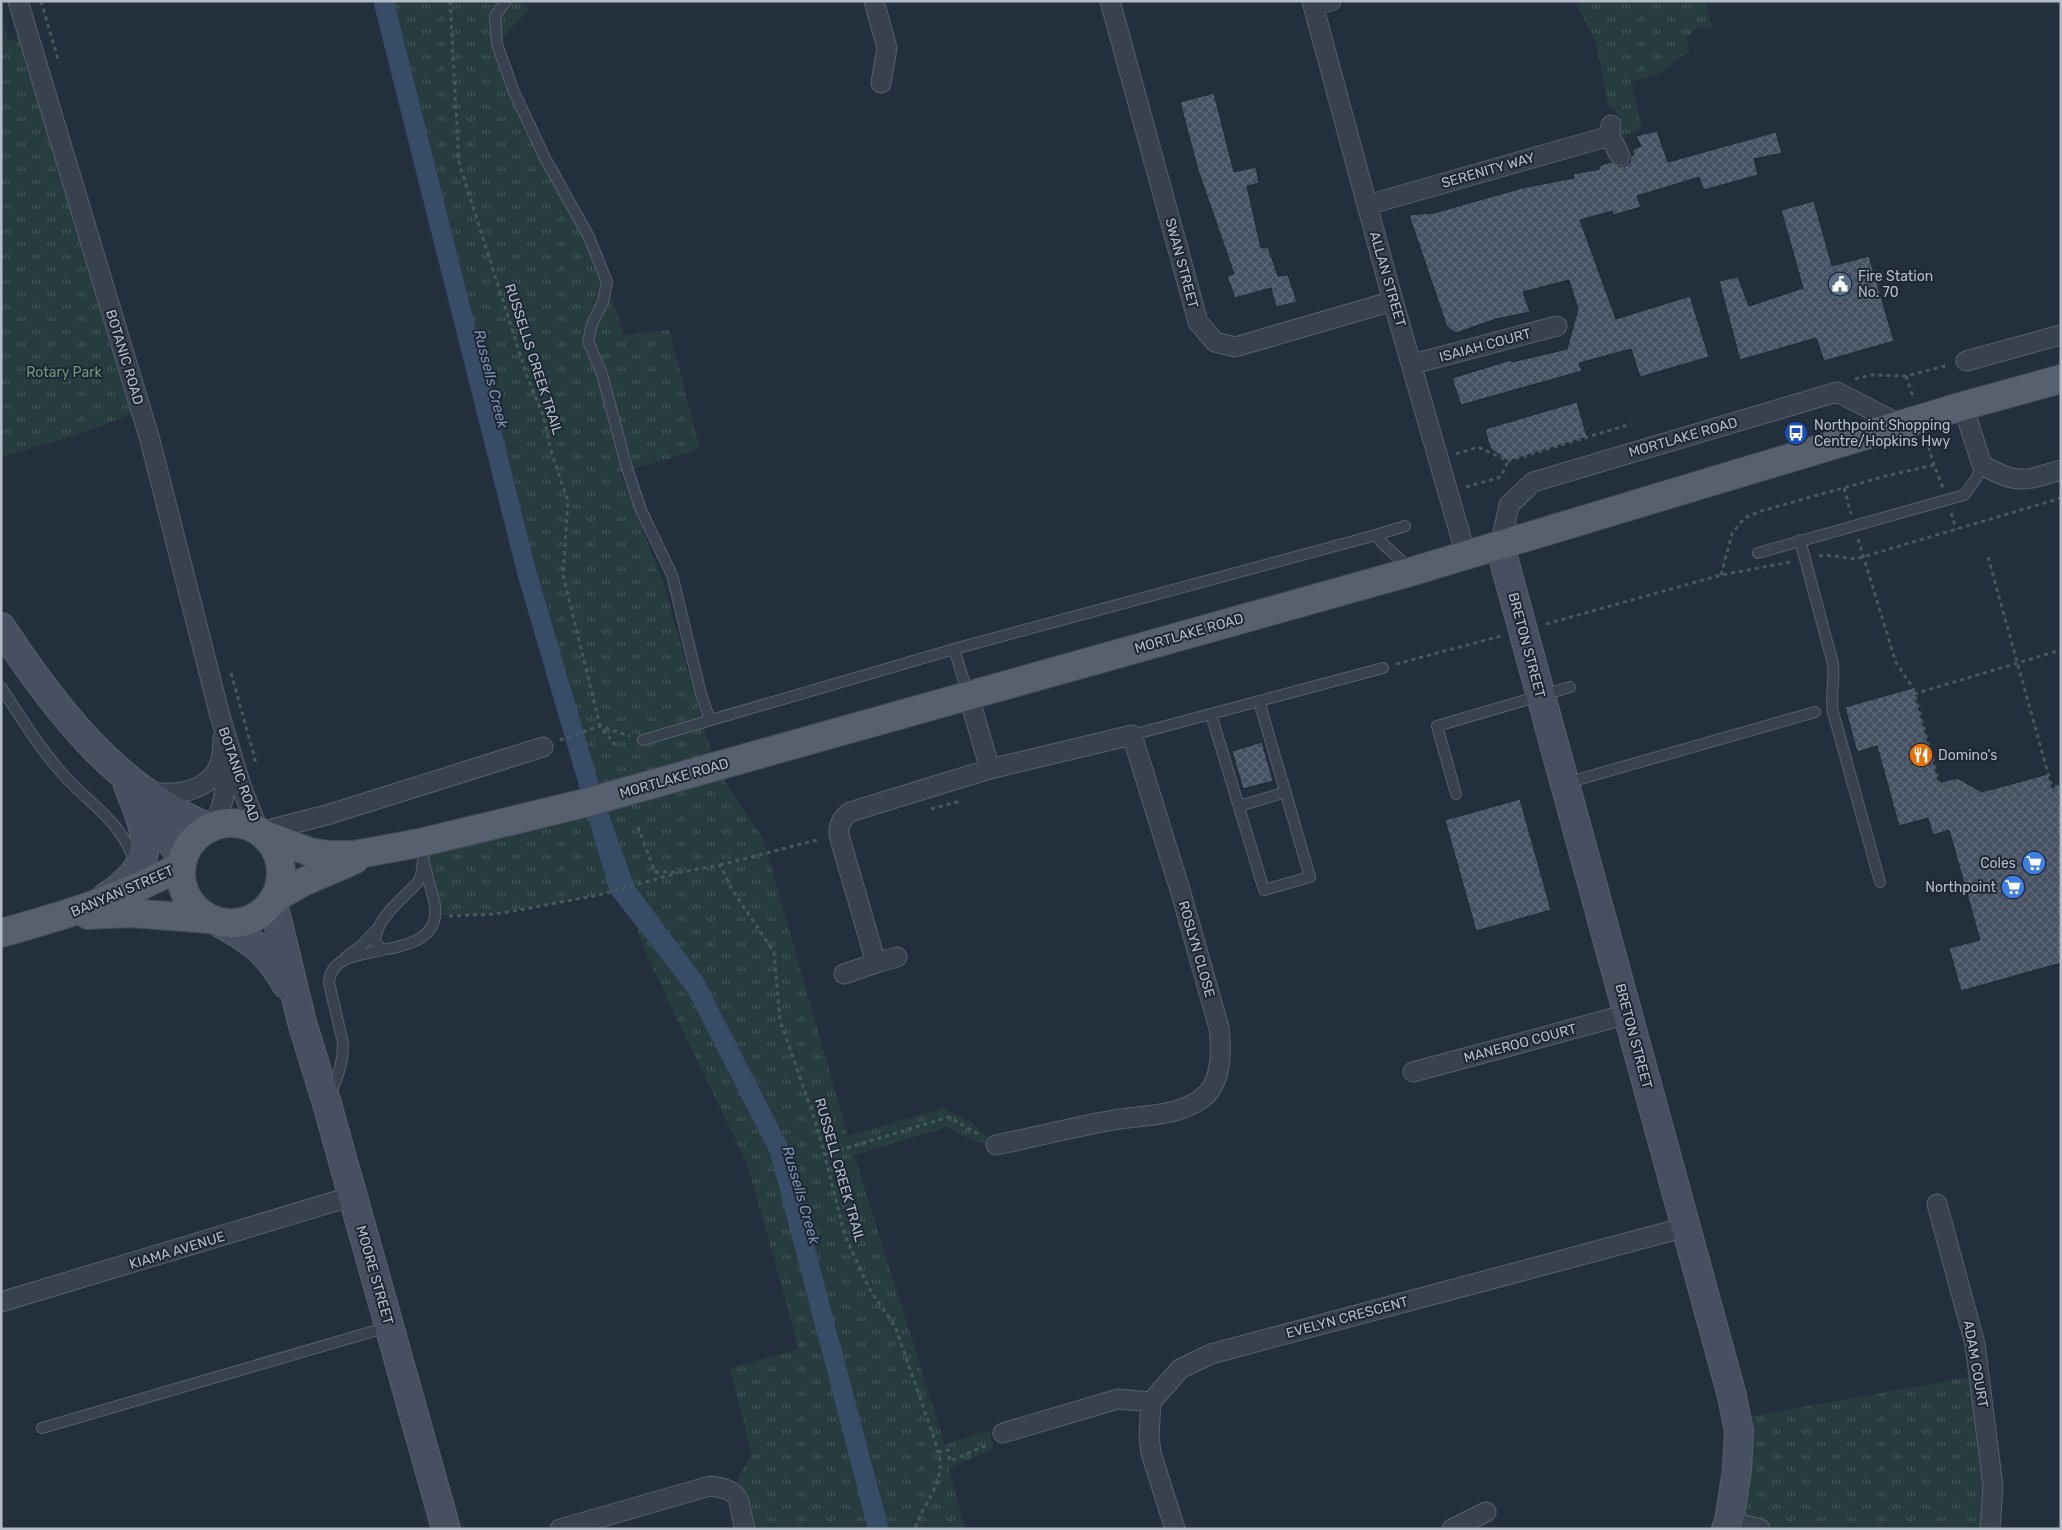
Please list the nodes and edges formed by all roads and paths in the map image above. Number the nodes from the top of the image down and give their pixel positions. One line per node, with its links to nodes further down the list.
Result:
1 (18, 1): 53 (street, BOTANIC ROAD)
2 (450, 1): 55 (path, RUSSELLS CREEK TRAIL)
3 (506, 1): 54 (lane)
4 (874, 1): 8 (street)
5 (1110, 1): 11 (street, SWAN STREET)
6 (1331, 1): 7 (street)
7 (1312, 4): 10 (street, ALLAN STREET)
8 (881, 83)
9 (1620, 156): 10 (street, SERENITY WAY)
10 (1367, 205): 11 (street, ALLAN STREET)
11 (1393, 301): 15 (street, ALLAN STREET)
12 (1557, 326): 15 (street, ISAIAH COURT)
13 (2061, 335): 14 (street)
14 (1966, 361)
15 (1412, 364): 33 (street, ALLAN STREET)
16 (2061, 379): 17 (main road, MORTLAKE ROAD)
17 (1963, 406): 19 (main road, MORTLAKE ROAD); 22 (street)
18 (1631, 424): 21 (path)
19 (1901, 425): 31 (main road, MORTLAKE ROAD); 31 (street, MORTLAKE ROAD)
20 (1451, 455): 21 (path)
21 (1508, 461): 24 (path)
22 (1982, 465): 23 (street); 26 (lane)
23 (2060, 471)
24 (1460, 489)
25 (2061, 498): 28 (path)
26 (1947, 499): 28 (path); 30 (lane); 38 (path)
27 (1405, 526): 29 (lane)
28 (1956, 529): 34 (path)
29 (1376, 535): 37 (lane); 41 (lane)
30 (1800, 540): 32 (lane); 36 (lane)
31 (1500, 546): 33 (main road, MORTLAKE ROAD); 40 (street, BRETON STREET)
32 (1758, 553)
33 (1466, 556): 37 (main road, MORTLAKE ROAD)
34 (1863, 556): 36 (path); 48 (path)
35 (1988, 556): 43 (path)
36 (1806, 559): 38 (path); 79 (lane)
37 (1410, 572): 47 (main road, MORTLAKE ROAD)
38 (1721, 575): 40 (path)
39 (1, 627): 62 (street)
40 (1523, 630): 44 (path); 49 (street, BRETON STREET)
41 (954, 649): 47 (lane); 54 (lane)
42 (2061, 650): 43 (path)
43 (2018, 663): 48 (path); 65 (path)
44 (1383, 668): 50 (lane)
45 (1, 687): 78 (lane)
46 (1570, 687): 49 (lane)
47 (968, 694): 61 (street); 74 (main road, MORTLAKE ROAD)
48 (1914, 694): 65 (path)
49 (1540, 695): 63 (street, BRETON STREET); 67 (lane)
50 (1259, 701): 52 (lane); 66 (lane)
51 (1815, 712): 63 (lane)
52 (1211, 714): 56 (lane); 68 (lane)
53 (220, 716): 57 (street, BOTANIC ROAD); 71 (street, BOTANIC ROAD)
54 (710, 720): 58 (lane)
55 (600, 726): 58 (path); 59 (path); 60 (path, RUSSELLS CREEK TRAIL)
56 (1132, 735): 61 (street); 96 (street, ROSLYN CLOSE)
57 (223, 738): 62 (street); 69 (street, BOTANIC ROAD)
58 (643, 740)
59 (543, 747): 71 (street)
60 (617, 747)
61 (990, 769): 90 (street)
62 (128, 781): 69 (street); 75 (street); 78 (street)
63 (1565, 783): 92 (street, BRETON STREET)
64 (2061, 785): 65 (path)
65 (2052, 788)
66 (1286, 792): 68 (lane); 68 (lane)
67 (1456, 794)
68 (1239, 806)
69 (211, 827): 71 (main road); 75 (main road)
70 (638, 827): 77 (path)
71 (261, 832): 73 (main road, MORTLAKE ROAD); 80 (main road)
72 (823, 839): 76 (path)
73 (377, 852): 74 (main road, MORTLAKE ROAD); 80 (main road, MORTLAKE ROAD)
74 (421, 853): 82 (lane); 85 (lane)
75 (183, 862): 81 (main road, BANYAN STREET); 84 (main road)
76 (720, 865): 77 (path); 97 (path, RUSSELL CREEK TRAIL)
77 (683, 872): 82 (path)
78 (129, 881): 81 (street)
79 (1880, 882)
80 (274, 900): 84 (main road); 93 (street, MOORE STREET)
81 (99, 902): 83 (main road, BANYAN STREET)
82 (436, 915): 87 (lane)
83 (61, 916): 84 (main road, BANYAN STREET); 86 (main road, BANYAN STREET)
84 (215, 921): 93 (street, MOORE STREET)
85 (378, 928): 87 (lane); 89 (lane)
86 (1, 933)
87 (383, 950): 89 (lane)
88 (897, 957): 90 (street)
89 (337, 963): 95 (lane)
90 (876, 963): 91 (street)
91 (844, 974)
92 (1628, 1014): 94 (street, MANEROO COURT); 100 (street, BRETON STREET)
93 (302, 1022): 95 (street, MOORE STREET)
94 (1413, 1072)
95 (327, 1104): 98 (street, MOORE STREET)
96 (996, 1145): 97 (path)
97 (824, 1155): 106 (path, RUSSELL CREEK TRAIL)
98 (352, 1196): 101 (street, KIAMA AVENUE); 102 (street, MOORE STREET)
99 (1937, 1204): 116 (street, ADAM COURT)
100 (1686, 1227): 103 (street, EVELYN CRESCENT); 108 (street, BRETON STREET)
101 (1, 1302)
102 (389, 1326): 104 (lane); 109 (street, MOORE STREET)
103 (1151, 1402): 105 (street); 113 (street)
104 (42, 1428)
105 (1003, 1433): 106 (path)
106 (938, 1452): 112 (path, RUSSELL CREEK TRAIL)
107 (1486, 1512): 114 (street)
108 (1728, 1525): 115 (street)
109 (446, 1529)
110 (560, 1529): 111 (street)
111 (744, 1529)
112 (915, 1529)
113 (1175, 1529)
114 (1452, 1529)
115 (1760, 1529)
116 (1990, 1529)

